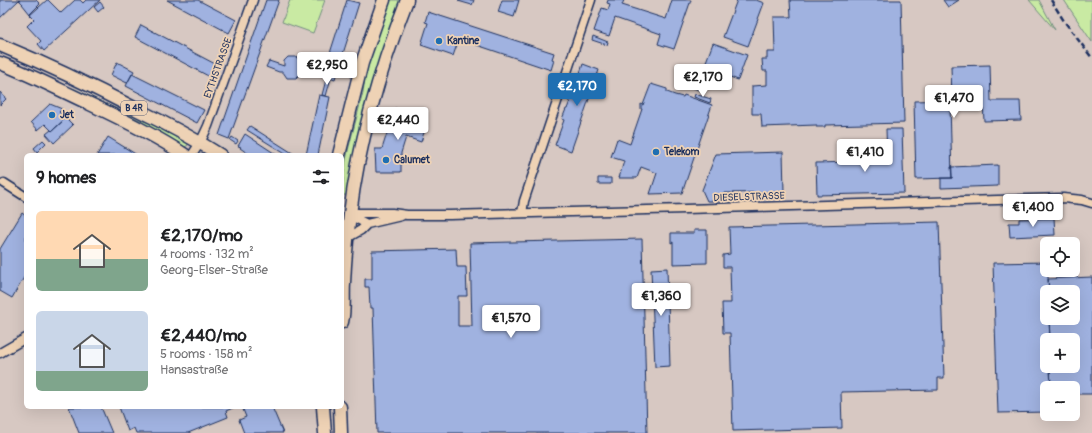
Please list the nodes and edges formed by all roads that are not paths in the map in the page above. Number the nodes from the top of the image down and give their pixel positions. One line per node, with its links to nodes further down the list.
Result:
1 (253, 0): 8 (street, EYTHSTRASSE)
2 (384, 0): 7 (main road)
3 (407, 0): 17 (main road)
4 (592, 0): 18 (street)
5 (0, 45): 8 (main road, B 4R)
6 (0, 63): 9 (main road, B 4R)
7 (343, 141): 12 (main road); 13 (main road)
8 (200, 143): 10 (street, EYTHSTRASSE); 11 (main road, B 4R)
9 (182, 153)
10 (193, 153)
11 (217, 153)
12 (340, 153)
13 (342, 153)
14 (1, 182): 15 (street)
15 (24, 196)
16 (1092, 203): 18 (street, DIESELSTRASSE)
17 (345, 211): 19 (street, DIESELSTRASSE); 20 (street); 21 (main road)
18 (522, 213): 19 (street, DIESELSTRASSE)
19 (407, 215): 20 (street, DIESELSTRASSE)
20 (367, 224): 21 (street, DIESELSTRASSE)
21 (345, 239): 22 (main road)
22 (344, 267)
23 (24, 339): 24 (street)
24 (0, 353)
25 (323, 409): 27 (main road)
26 (340, 409): 28 (main road)
27 (325, 433)
28 (341, 433)

